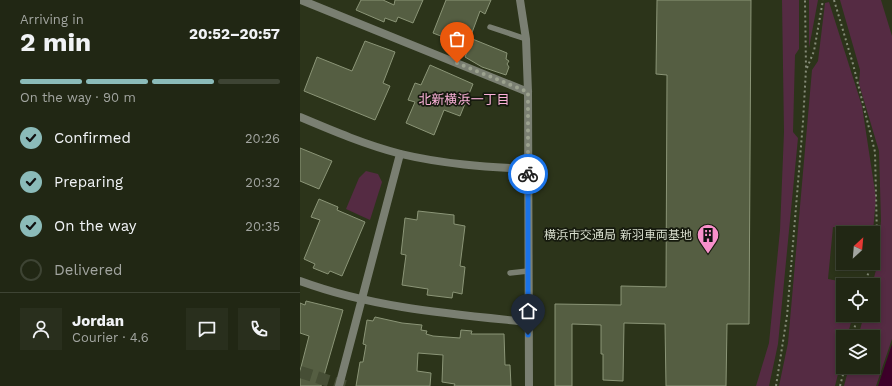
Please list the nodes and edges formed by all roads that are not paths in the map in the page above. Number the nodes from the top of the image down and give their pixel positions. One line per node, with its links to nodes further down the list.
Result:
1 (301, 0): 5 (street)
2 (520, 0): 4 (street)
3 (490, 27): 4 (lane)
4 (526, 39): 5 (street)
5 (528, 92): 8 (street)
6 (300, 117): 7 (street)
7 (400, 154): 8 (street); 12 (street)
8 (528, 169): 9 (street)
9 (528, 272): 10 (lane); 13 (street)
10 (510, 273)
11 (300, 281): 12 (street)
12 (362, 298): 13 (street); 14 (street)
13 (528, 322): 15 (street)
14 (338, 386)
15 (529, 386)

